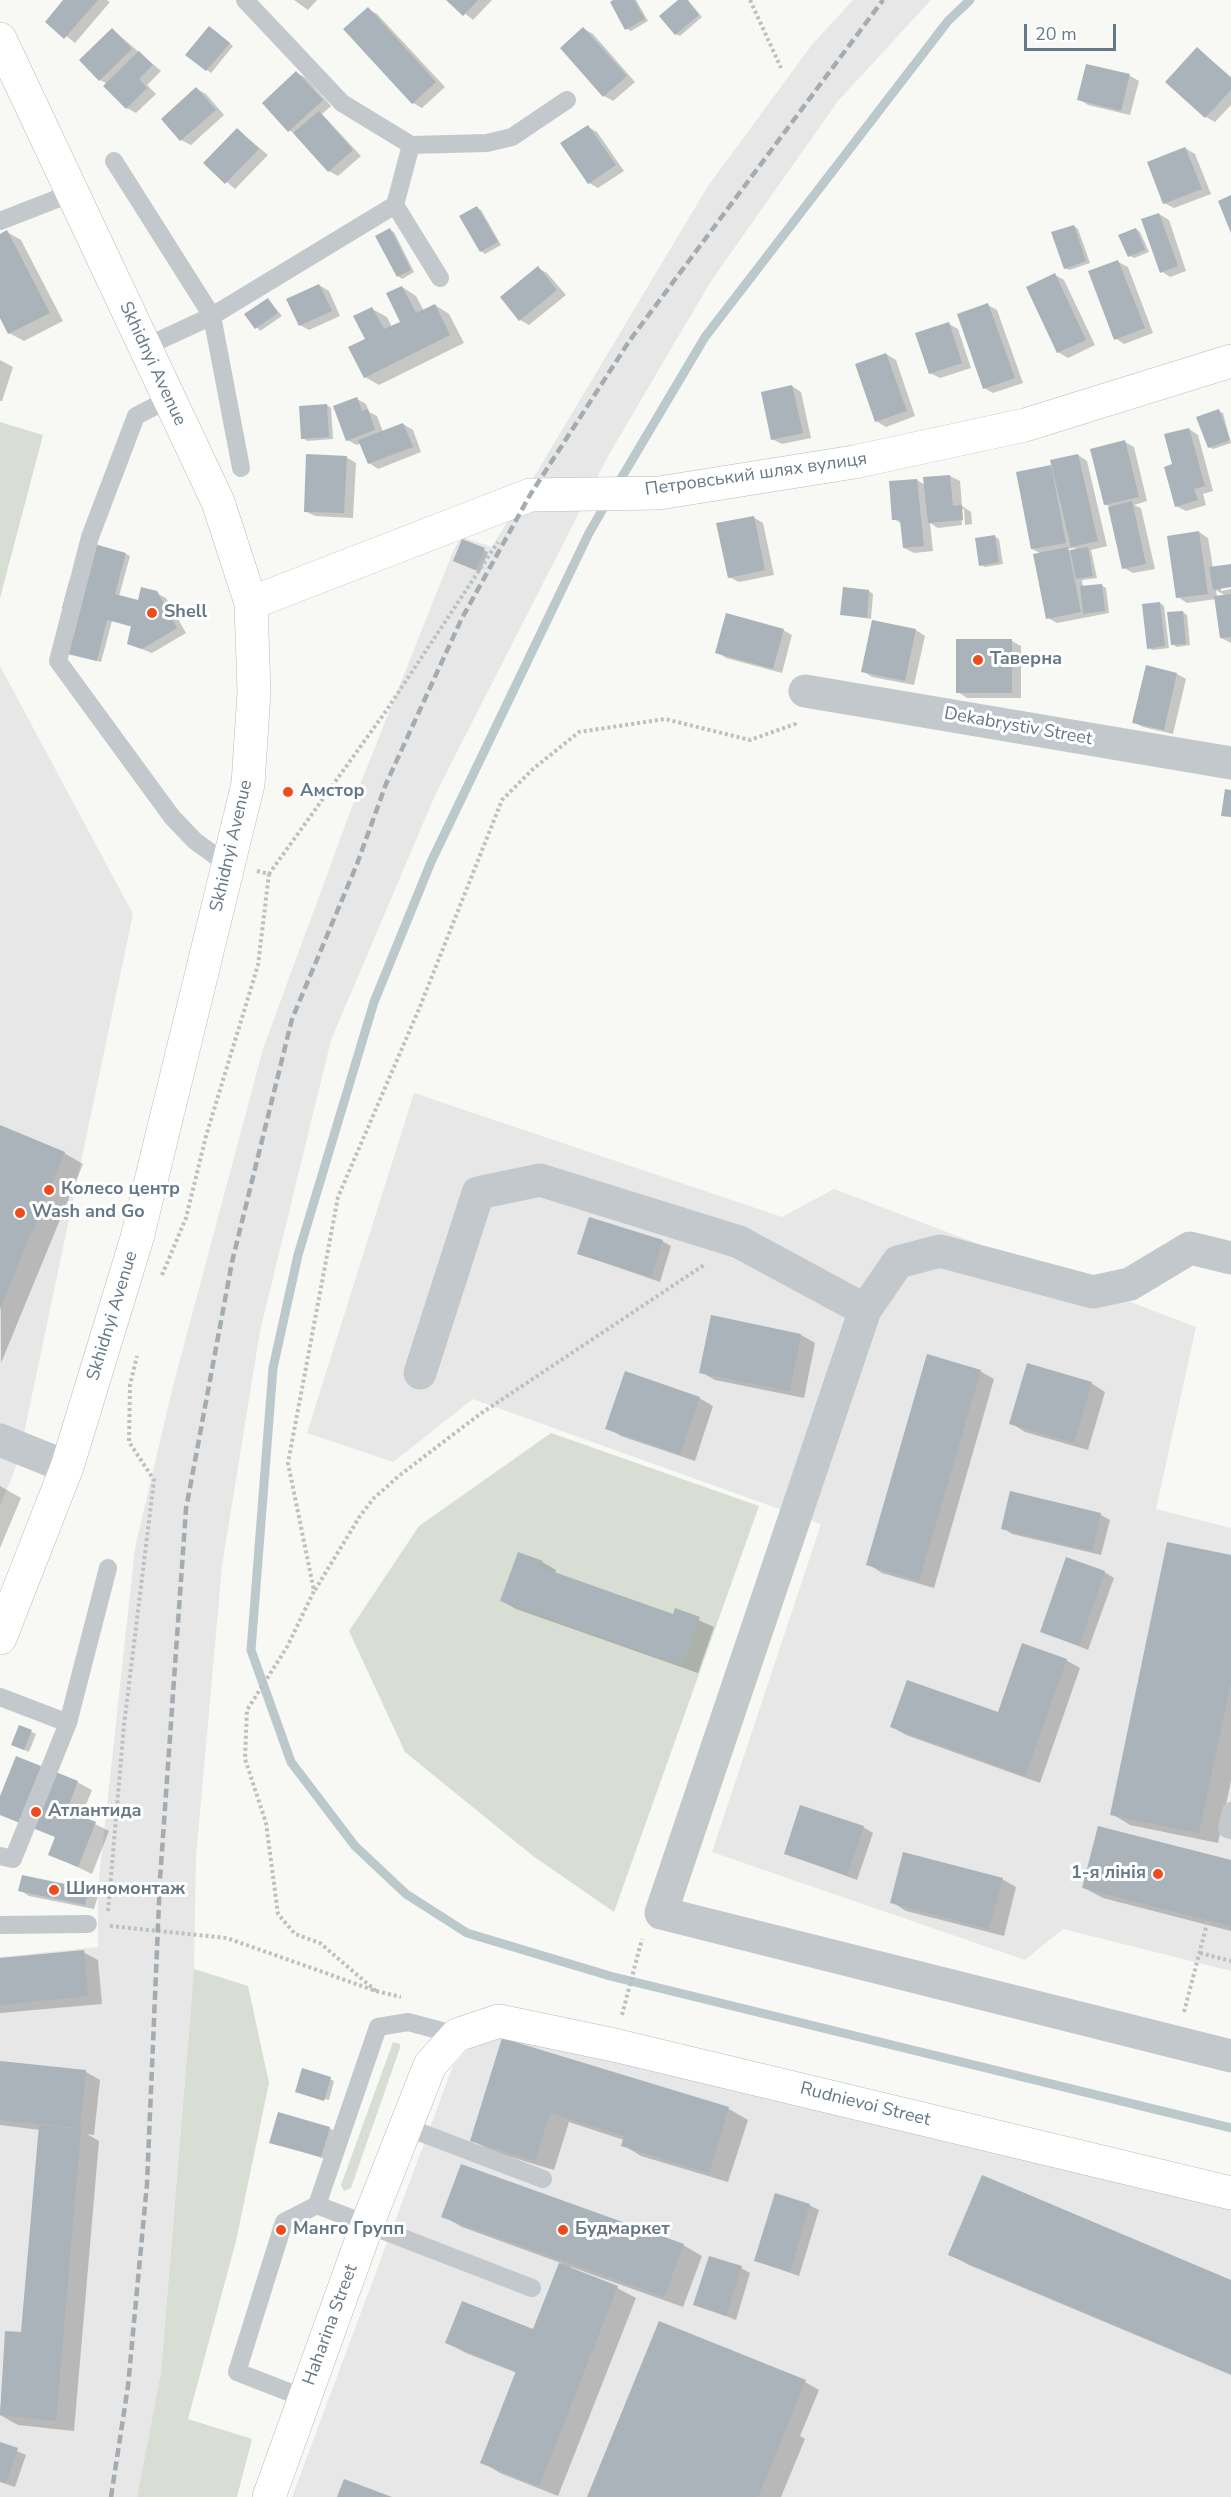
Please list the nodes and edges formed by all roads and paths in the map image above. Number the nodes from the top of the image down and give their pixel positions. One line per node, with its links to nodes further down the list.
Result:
1 (245, 0): 6 (lane)
2 (750, 0): 4 (path)
3 (0, 39): 8 (street, Skhidnyi Avenue)
4 (781, 68)
5 (567, 100): 6 (lane)
6 (411, 145): 9 (lane)
7 (114, 161): 12 (lane)
8 (72, 193): 10 (lane); 13 (street, Skhidnyi Avenue)
9 (395, 205): 11 (lane); 12 (lane)
10 (0, 220)
11 (440, 278)
12 (212, 316): 13 (lane); 16 (lane)
13 (144, 347): 15 (street, Skhidnyi Avenue)
14 (1230, 368): 18 (street, Петровський шлях вулиця)
15 (168, 399): 18 (street, Skhidnyi Avenue); 21 (lane)
16 (241, 468)
17 (503, 537): 22 (path)
18 (251, 603): 21 (street, Skhidnyi Avenue)
19 (805, 691): 20 (street, Dekabrystiv Street); 32 (path)
20 (1231, 763)
21 (228, 865): 22 (path); 30 (street, Skhidnyi Avenue)
22 (269, 874): 25 (path)
23 (738, 1242): 26 (street); 28 (street); 32 (path)
24 (1231, 1258): 26 (street)
25 (158, 1283)
26 (865, 1310): 50 (street)
27 (138, 1351): 45 (path)
28 (420, 1373)
29 (0, 1440): 30 (street)
30 (67, 1467): 33 (street, Skhidnyi Avenue)
31 (108, 1568): 35 (lane)
32 (314, 1591): 45 (path)
33 (0, 1638)
34 (0, 1697): 35 (lane)
35 (68, 1723): 38 (lane)
36 (1231, 1811): 37 (lane)
37 (1231, 1830)
38 (0, 1856)
39 (1208, 1920): 43 (path)
40 (0, 1924): 41 (lane)
41 (88, 1924)
42 (639, 1952): 46 (path)
43 (1200, 1953): 44 (path); 50 (path)
44 (1231, 1961)
45 (376, 1991): 47 (path)
46 (627, 1998)
47 (409, 2000)
48 (499, 2021): 49 (street, Haharina Street); 54 (street, Rudnievoi Street)
49 (457, 2035): 52 (street, Haharina Street); 55 (lane)
50 (1176, 2043): 51 (street)
51 (1231, 2056)
52 (406, 2127): 53 (lane); 56 (street, Haharina Street)
53 (543, 2179)
54 (1231, 2193)
55 (317, 2205): 56 (lane); 58 (lane)
56 (367, 2225): 57 (lane); 58 (street, Haharina Street)
57 (532, 2288)
58 (304, 2398): 59 (street, Haharina Street)
59 (269, 2497)

